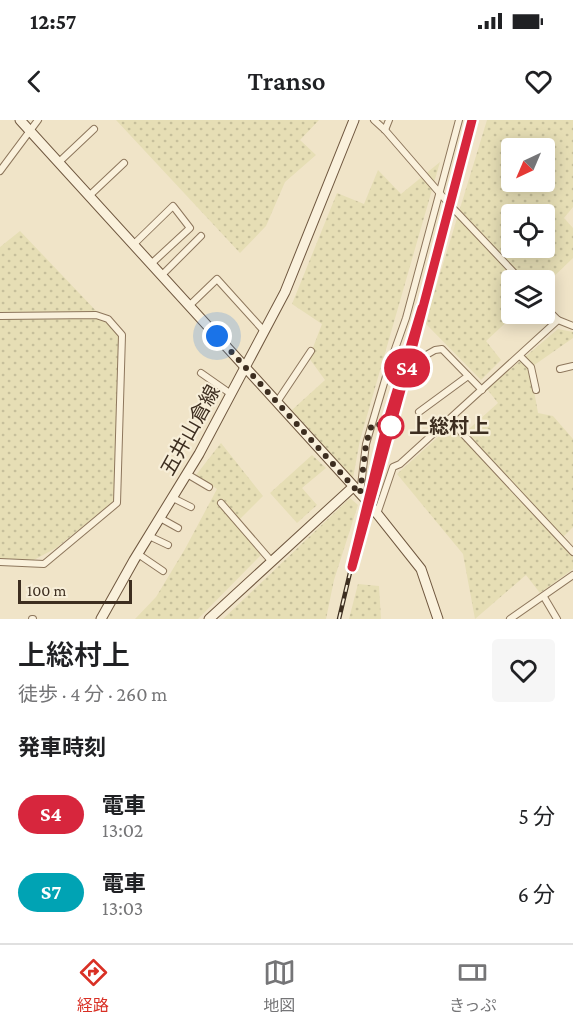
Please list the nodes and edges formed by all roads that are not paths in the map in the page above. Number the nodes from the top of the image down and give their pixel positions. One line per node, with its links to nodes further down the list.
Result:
1 (20, 120): 9 (street)
2 (38, 120): 9 (street)
3 (354, 120): 25 (street, 五井山倉線)
4 (374, 120): 8 (street)
5 (389, 120): 8 (street)
6 (459, 120): 13 (street)
7 (94, 129): 10 (street)
8 (385, 130): 13 (street)
9 (30, 131): 10 (street); 12 (street)
10 (58, 163): 14 (street)
11 (124, 163): 14 (street)
12 (0, 171)
13 (440, 194): 18 (street); 42 (street)
14 (88, 196): 16 (street)
15 (201, 236): 19 (street)
16 (133, 245): 17 (street); 17 (street)
17 (151, 264): 19 (street)
18 (512, 270)
19 (162, 275): 20 (street)
20 (189, 306): 25 (street); 30 (street)
21 (0, 316): 53 (street)
22 (555, 317): 23 (street)
23 (558, 320): 24 (street); 28 (street)
24 (573, 326)
25 (264, 331): 30 (street, 五井山倉線)
26 (311, 351): 37 (street)
27 (428, 354): 33 (street)
28 (520, 356): 34 (street); 35 (street)
29 (573, 366): 31 (street)
30 (245, 367): 36 (street, 五井山倉線); 37 (street)
31 (560, 369)
32 (201, 373): 36 (street)
33 (468, 376): 34 (street); 38 (street)
34 (482, 390): 39 (street)
35 (536, 390)
36 (231, 394): 40 (street, 五井山倉線)
37 (277, 402): 42 (street)
38 (419, 412)
39 (450, 420): 46 (street); 51 (street)
40 (187, 474): 41 (street); 43 (street, 五井山倉線)
41 (209, 487)
42 (357, 490): 46 (street); 54 (street)
43 (173, 498): 45 (street); 47 (street, 五井山倉線)
44 (221, 503): 54 (street)
45 (191, 507)
46 (377, 514): 60 (street)
47 (160, 518): 48 (street); 49 (street, 五井山倉線)
48 (178, 528)
49 (149, 536): 50 (street); 52 (street, 五井山倉線)
50 (168, 545)
51 (573, 552)
52 (138, 554): 55 (street); 58 (street, 五井山倉線)
53 (0, 562)
54 (272, 562): 59 (street)
55 (163, 571)
56 (573, 575): 57 (street)
57 (544, 597): 61 (street); 62 (street)
58 (101, 619)
59 (209, 619)
60 (438, 619)
61 (510, 619)
62 (557, 619)

